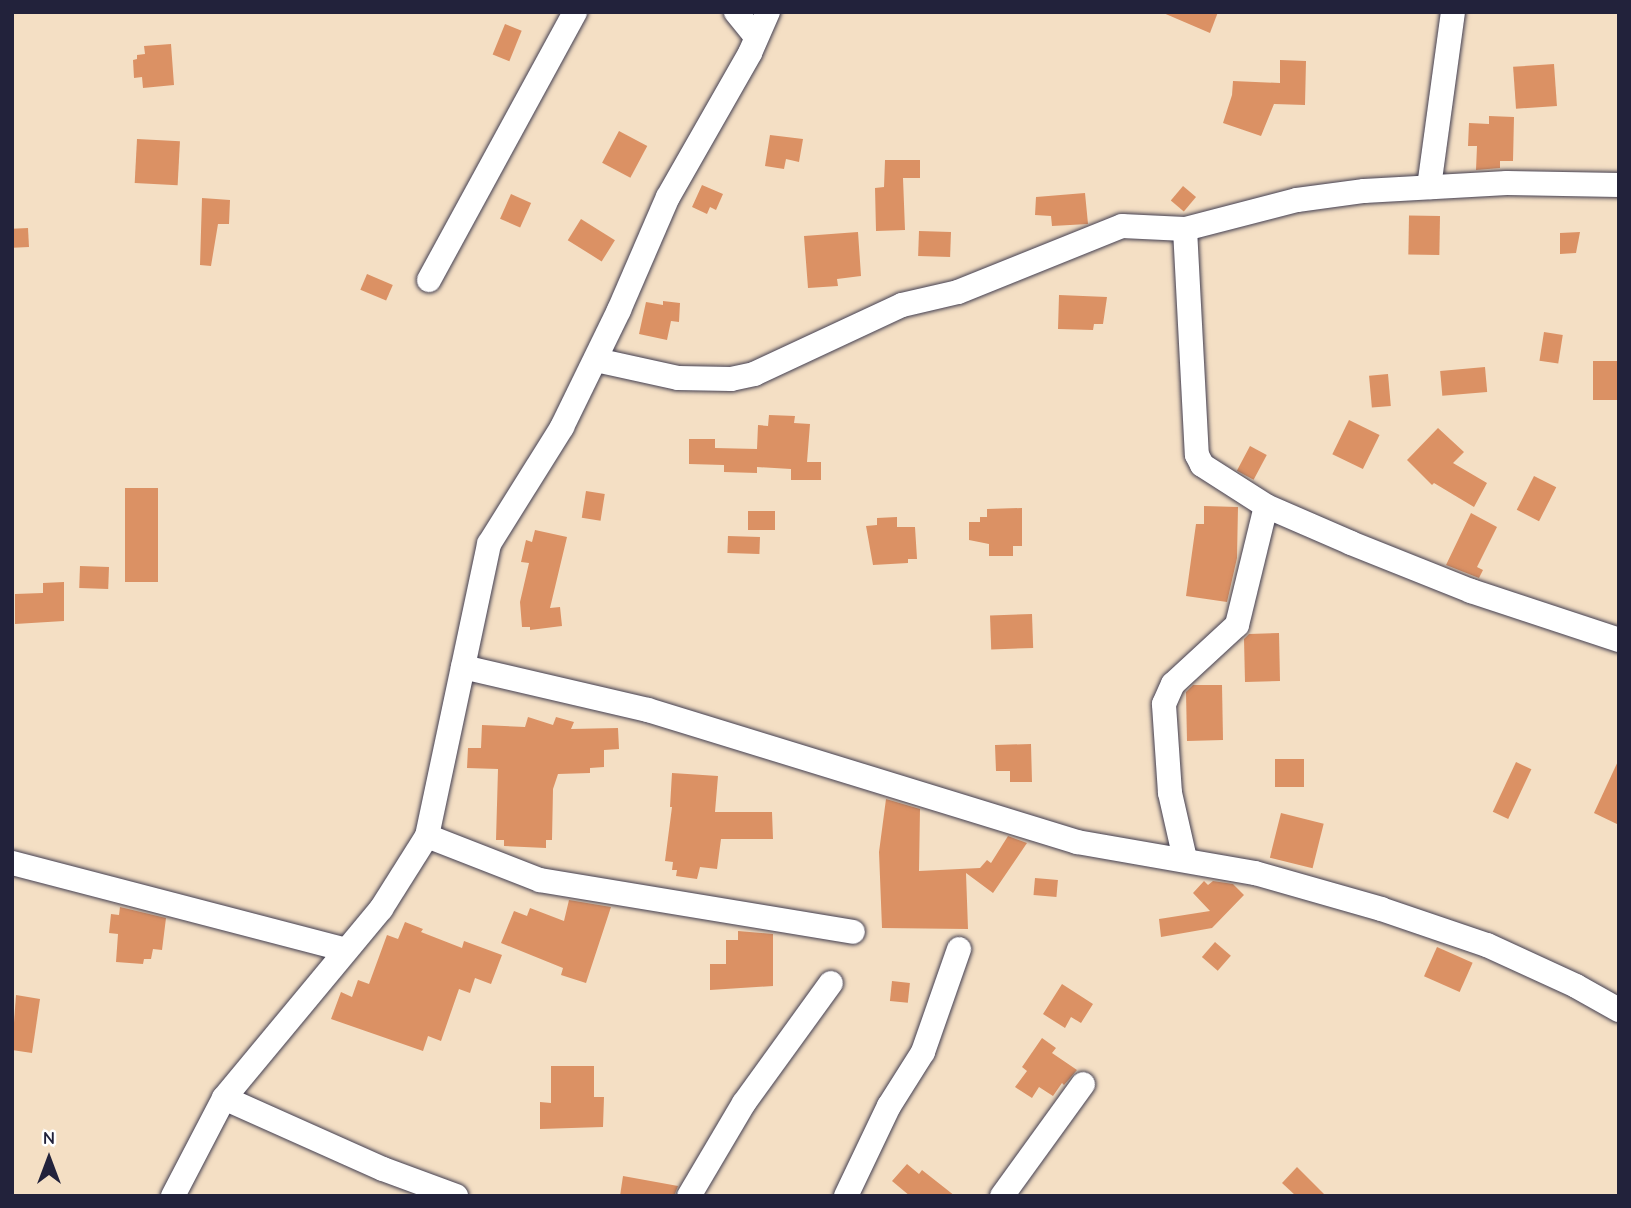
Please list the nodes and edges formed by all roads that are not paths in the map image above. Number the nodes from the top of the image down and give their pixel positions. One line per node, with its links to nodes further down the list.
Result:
1 (575, 12): 9 (street)
2 (736, 12): 5 (street)
3 (768, 12): 5 (street)
4 (1453, 12): 7 (street)
5 (756, 37): 10 (street)
6 (1619, 186): 7 (street)
7 (1429, 187): 8 (street)
8 (1185, 229): 10 (street); 11 (street)
9 (429, 280)
10 (596, 360): 13 (street)
11 (1266, 506): 12 (street); 15 (street)
12 (1619, 640)
13 (463, 667): 14 (street); 15 (street)
14 (427, 836): 17 (street); 19 (street)
15 (1185, 859): 21 (street)
16 (12, 863): 19 (street)
17 (853, 932)
18 (959, 948): 27 (street)
19 (345, 950): 23 (street)
20 (831, 983): 26 (street)
21 (1619, 1010)
22 (1083, 1084): 28 (street)
23 (224, 1098): 24 (street); 25 (street)
24 (173, 1196)
25 (456, 1196)
26 (688, 1196)
27 (846, 1196)
28 (1002, 1196)

